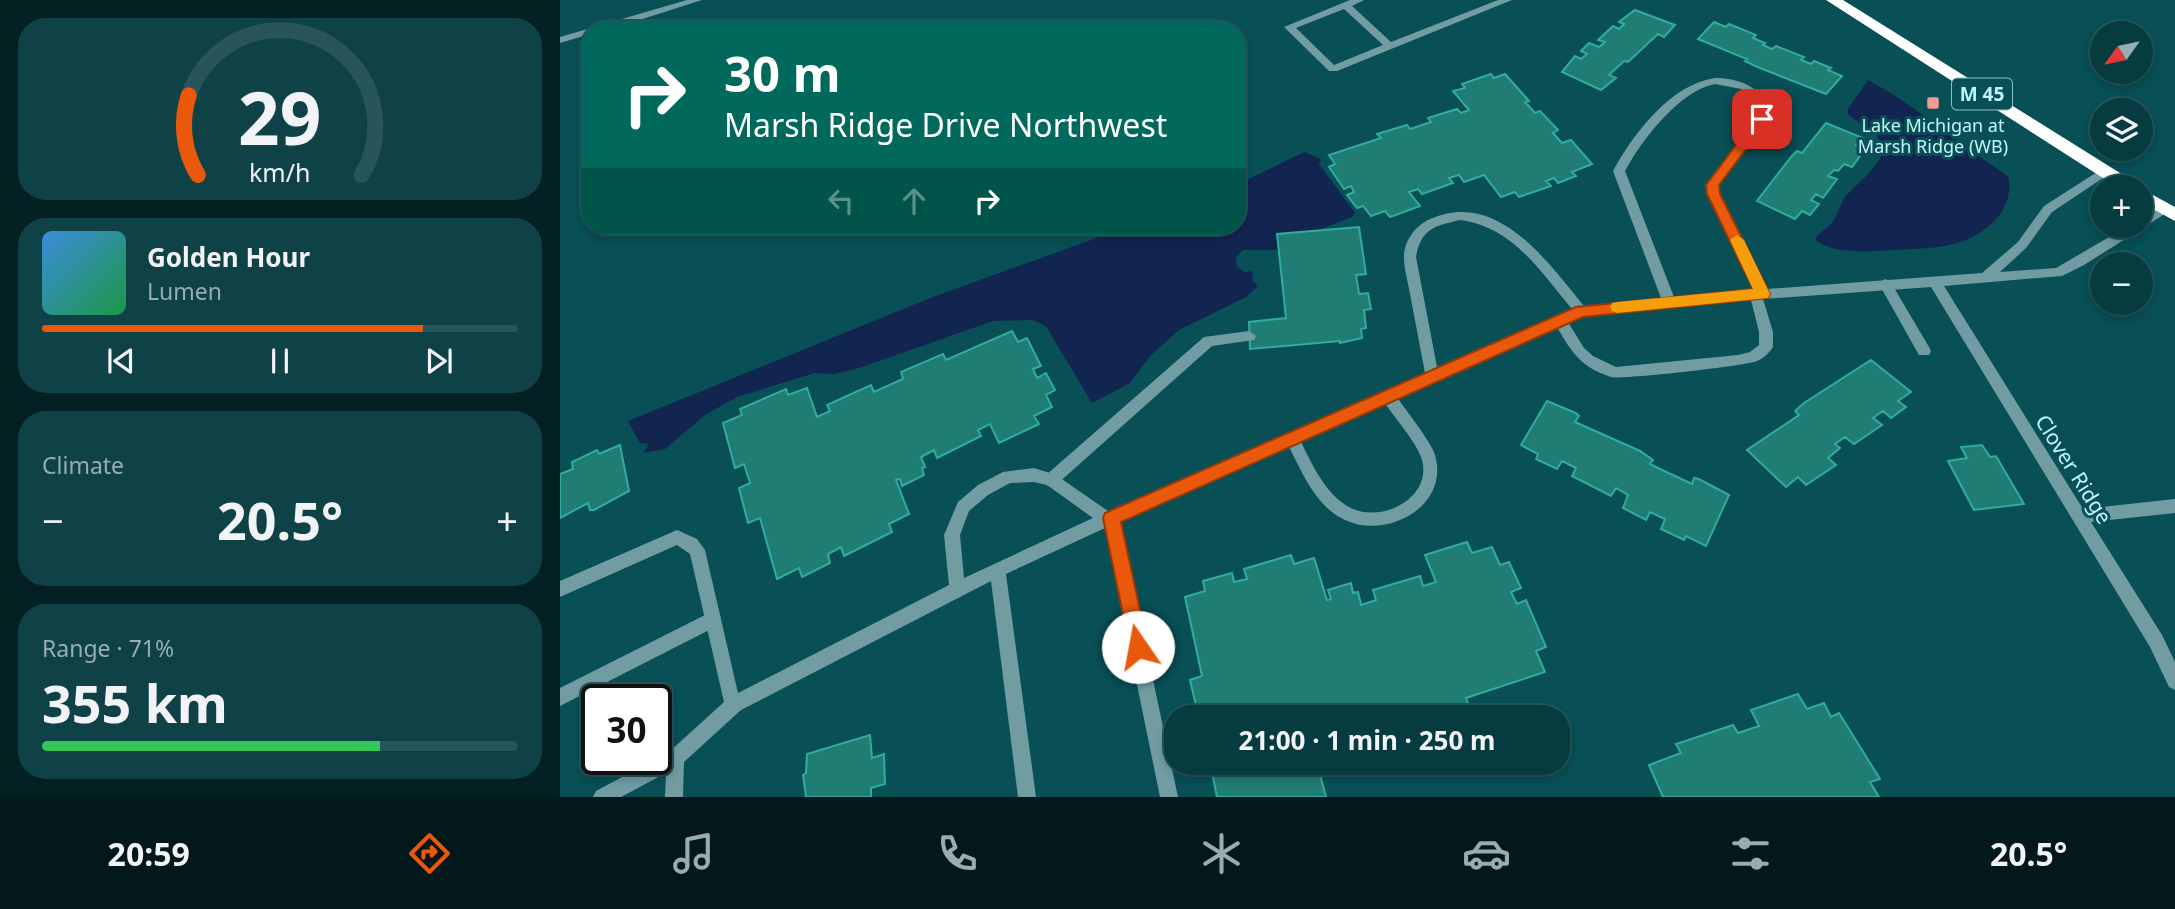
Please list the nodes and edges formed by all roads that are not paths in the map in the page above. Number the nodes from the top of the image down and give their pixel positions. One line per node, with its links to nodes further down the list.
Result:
1 (697, 0): 6 (street)
2 (1359, 0): 5 (street)
3 (1507, 0): 9 (street)
4 (1833, 0): 10 (highway, M 45)
5 (1345, 5): 9 (street); 9 (street)
6 (626, 21)
7 (581, 34): 8 (street)
8 (560, 40)
9 (1390, 46)
10 (2105, 172): 11 (highway, M 45); 16 (street)
11 (2110, 175)
12 (2153, 202): 13 (highway)
13 (2170, 212): 14 (street)
14 (2153, 219)
15 (2118, 238): 16 (street)
16 (1985, 278): 17 (street)
17 (1934, 281): 18 (street); 30 (street, Clover Ridge)
18 (1885, 284): 19 (street); 24 (street)
19 (1759, 294): 20 (street); 20 (street); 22 (street)
20 (1669, 302): 21 (street)
21 (1581, 311): 22 (street); 25 (street)
22 (1560, 321): 25 (street)
23 (1249, 336): 28 (street)
24 (1924, 351)
25 (1432, 375): 26 (street)
26 (1388, 396): 27 (street); 27 (street)
27 (1291, 437): 31 (street)
28 (1051, 480): 31 (street); 34 (street)
29 (2175, 506): 30 (street)
30 (2078, 516): 36 (street, Clover Ridge)
31 (1110, 519): 32 (street); 43 (street)
32 (998, 570): 34 (street); 42 (street)
33 (560, 589): 35 (street)
34 (957, 589): 38 (street)
35 (713, 620): 37 (street); 38 (street)
36 (2175, 681)
37 (560, 697)
38 (735, 704): 39 (street)
39 (675, 758): 40 (street); 41 (street)
40 (602, 797)
41 (674, 797)
42 (1027, 797)
43 (1169, 797)

